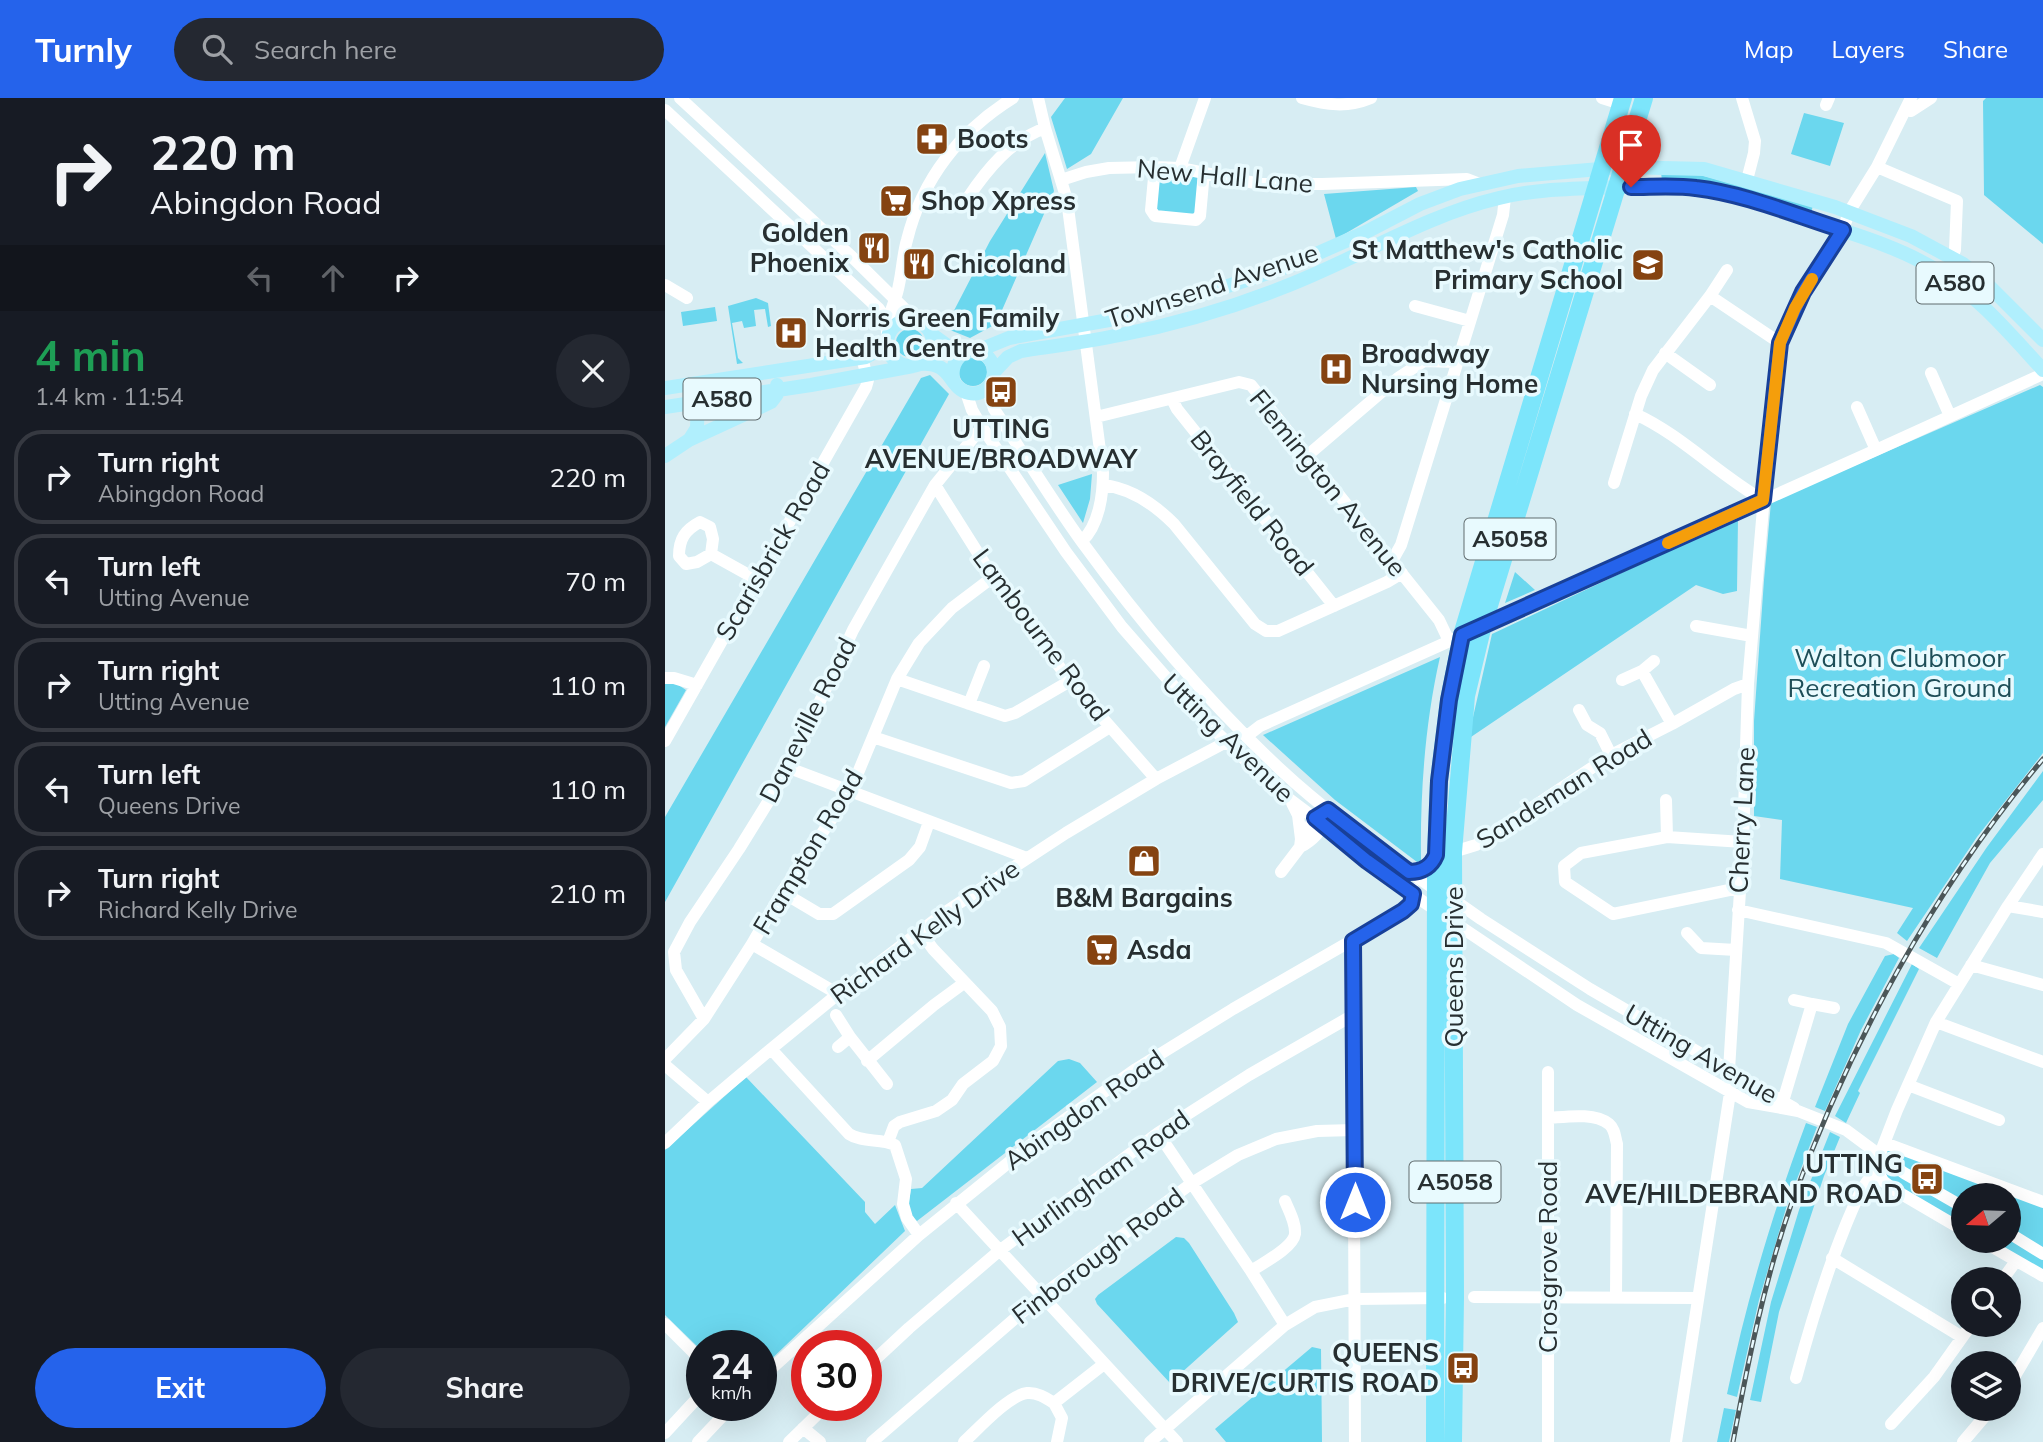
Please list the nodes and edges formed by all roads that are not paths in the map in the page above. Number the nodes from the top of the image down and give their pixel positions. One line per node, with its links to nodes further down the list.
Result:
1 (670, 98): 14 (street)
2 (680, 98): 35 (street)
3 (1013, 98): 35 (street)
4 (1038, 98): 15 (street)
5 (1205, 98): 18 (street)
6 (1302, 98): 7 (street)
7 (1371, 98)
8 (1602, 98): 12 (street)
9 (1644, 98): 19 (highway, Queens Drive / A5058)
10 (1742, 98): 22 (street)
11 (1931, 98): 13 (street)
12 (1627, 100): 19 (highway, Queens Drive / A5058)
13 (1908, 104): 17 (street, Cherry Lane)
14 (665, 108): 40 (street)
15 (1045, 128): 21 (street); 27 (street)
16 (1155, 167): 18 (street, New Hall Lane); 20 (street); 21 (street, New Hall Lane)
17 (1877, 167): 28 (street, Cherry Lane); 30 (street)
18 (1180, 168): 20 (street, New Hall Lane)
19 (1613, 168): 22 (main road, Townsend Avenue / A580); 23 (main road, Townsend Avenue / A580); 24 (highway, Queens Drive / A5058); 25 (highway, Queens Drive / A5058)
20 (1204, 172): 23 (street, New Hall Lane)
21 (1061, 180): 39 (street)
22 (1747, 180): 28 (main road, Townsend Avenue / A580)
23 (1480, 184): 39 (main road, Townsend Avenue / A580)
24 (1617, 187): 25 (main road, Townsend Avenue / A580); 29 (main road, Townsend Avenue / A580); 84 (highway, Queens Drive / A5058)
25 (1597, 188): 26 (main road, Townsend Avenue / A580); 87 (highway, Queens Drive / A5058)
26 (1505, 197): 38 (street); 43 (main road, Townsend Avenue / A580)
27 (967, 199)
28 (1849, 212): 29 (street, Cherry Lane); 30 (main road, A580)
29 (1843, 230): 44 (street, Cherry Lane); 51 (main road, A580)
30 (1952, 258): 42 (main road, A580)
31 (1727, 270): 33 (street)
32 (665, 285): 34 (street)
33 (1710, 296): 44 (street); 46 (street)
34 (687, 298)
35 (895, 298): 37 (street); 40 (street)
36 (1416, 306): 38 (street)
37 (917, 321): 40 (main road, A580); 41 (main road)
38 (1470, 321): 48 (street)
39 (1083, 326): 43 (street); 45 (main road, Townsend Avenue / A580)
40 (887, 333): 47 (main road, A580); 49 (main road)
41 (931, 334): 45 (main road); 49 (main road)
42 (2043, 340)
43 (1085, 341): 55 (main road, Townsend Avenue / A580); 67 (street)
44 (1780, 343): 76 (street, Cherry Lane)
45 (971, 352): 54 (main road); 55 (main road)
46 (1665, 353): 57 (street); 65 (street)
47 (862, 358): 50 (main road, A580); 53 (street)
48 (1457, 362): 71 (street); 79 (street)
49 (916, 365): 53 (main road, A580); 54 (main road)
50 (776, 371): 56 (main road, A580); 59 (main road)
51 (2043, 372): 66 (street)
52 (1931, 373): 66 (street)
53 (867, 376): 59 (main road, A580); 82 (street, Scarisbrick Road)
54 (953, 379): 60 (main road)
55 (992, 379): 60 (main road, A580); 77 (street, Utting Avenue)
56 (699, 383): 58 (main road, A580); 62 (main road)
57 (1710, 385)
58 (665, 388)
59 (778, 390): 62 (main road, A580); 69 (main road)
60 (966, 392): 68 (street, Utting Avenue)
61 (1172, 399): 67 (street, Flemington Avenue); 71 (street, Flemington Avenue); 83 (street, Brayfield Road)
62 (698, 402): 63 (main road, A580); 69 (main road)
63 (665, 407)
64 (1857, 407): 70 (street)
65 (1635, 414): 73 (street); 76 (street)
66 (1950, 416): 70 (street)
67 (1095, 417): 75 (street)
68 (982, 427): 74 (street, Daneville Road); 104 (street, Utting Avenue)
69 (689, 440): 72 (main road)
70 (1876, 450): 76 (street)
71 (1308, 455): 79 (street, Flemington Avenue)
72 (665, 456)
73 (1613, 483)
74 (935, 485): 81 (street, Lambourne Road); 107 (street, Daneville Road)
75 (1103, 485): 77 (street); 83 (street)
76 (1763, 500): 84 (street); 86 (street, Cherry Lane)
77 (1082, 541): 99 (street, Utting Avenue)
78 (711, 554): 82 (street)
79 (1392, 561): 80 (street, Flemington Avenue)
80 (1402, 573): 83 (street); 87 (street, Flemington Avenue)
81 (993, 578): 92 (street, Frampton Road); 94 (street, Lambourne Road)
82 (756, 579): 96 (street, Scarisbrick Road)
83 (1334, 606)
84 (1483, 625): 87 (street); 119 (highway, Queens Drive / A5058)
85 (1696, 626): 86 (street)
86 (1752, 636): 95 (street, Cherry Lane)
87 (1455, 638): 102 (street); 119 (highway, Queens Drive / A5058)
88 (1654, 661): 90 (street)
89 (984, 666): 97 (street)
90 (1641, 671): 93 (street); 100 (street)
91 (665, 678): 96 (street)
92 (897, 679): 97 (street); 103 (street, Frampton Road)
93 (1622, 680)
94 (1070, 681): 97 (street); 101 (street, Lambourne Road)
95 (1748, 684): 100 (street, Sandeman Road); 117 (street, Cherry Lane)
96 (697, 685): 105 (street, Scarisbrick Road)
97 (969, 704)
98 (1579, 710): 106 (street)
99 (1234, 723): 102 (street, Utting Avenue); 104 (street)
100 (1672, 724): 106 (street, Sandeman Road)
101 (1110, 727): 103 (street); 108 (street, Lambourne Road)
102 (1247, 736): 112 (street, Utting Avenue)
103 (873, 737): 109 (street, Frampton Road)
104 (1222, 738): 108 (street, Richard Kelly Drive); 110 (street, Utting Avenue)
105 (665, 741)
106 (1611, 755): 119 (street, Sandeman Road)
107 (789, 768): 109 (street); 149 (street, Daneville Road)
108 (1156, 779): 121 (street, Richard Kelly Drive)
109 (850, 792): 113 (street); 126 (street, Frampton Road)
110 (1290, 799): 114 (street, Utting Avenue); 116 (street)
111 (1666, 800): 115 (street)
112 (1328, 810): 114 (street); 123 (street, Utting Avenue)
113 (929, 822): 121 (street); 126 (street)
114 (1320, 822): 116 (street); 118 (street, Utting Avenue)
115 (1667, 837): 117 (street); 124 (street)
116 (1304, 842): 118 (street); 122 (street)
117 (1743, 842): 124 (street, Cherry Lane)
118 (1349, 847): 127 (street, Utting Avenue)
119 (1445, 853): 123 (street, Sandeman Road); 125 (highway, Queens Drive / A5058); 128 (highway, Queens Drive / A5058)
120 (2041, 857): 129 (street)
121 (1027, 858): 134 (street, Richard Kelly Drive)
122 (1281, 872)
123 (1409, 872): 125 (street, Utting Avenue); 127 (street)
124 (1739, 888): 131 (street, Cherry Lane)
125 (1436, 890): 128 (street, Utting Avenue); 130 (highway, Queens Drive / A5058)
126 (782, 892): 137 (street, Frampton Road)
127 (1413, 894): 130 (street, Utting Avenue); 136 (street, Abingdon Road)
128 (1454, 900): 133 (highway, Queens Drive / A5058); 158 (street, Utting Avenue)
129 (2008, 906): 132 (street); 139 (street)
130 (1437, 910): 133 (street, Utting Avenue); 192 (highway, Queens Drive / A5058)
131 (1738, 910): 138 (street, Cherry Lane); 141 (street)
132 (2043, 912)
133 (1455, 922): 162 (street, Utting Avenue); 189 (highway, Queens Drive / A5058)
134 (920, 931): 140 (street); 143 (street, Richard Kelly Drive)
135 (1687, 933): 138 (street)
136 (1353, 941): 147 (street); 176 (street, Abingdon Road)
137 (752, 944): 143 (street); 149 (street, Frampton Road)
138 (1736, 950): 158 (street, Cherry Lane)
139 (1971, 965): 141 (street); 142 (street)
140 (964, 983): 155 (street); 169 (street)
141 (1959, 984): 150 (street)
142 (2043, 985)
143 (838, 994): 153 (street, Richard Kelly Drive)
144 (1794, 1000): 145 (street)
145 (1812, 1004): 146 (street); 164 (street)
146 (1834, 1007)
147 (1355, 1014): 167 (street); 168 (street, Hurlingham Road)
148 (836, 1015): 151 (street)
149 (704, 1019): 154 (street, Frampton Road)
150 (1936, 1022): 156 (street); 161 (street)
151 (850, 1037): 152 (street); 155 (street)
152 (838, 1046)
153 (771, 1049): 163 (street, Richard Kelly Drive); 169 (street)
154 (665, 1059)
155 (867, 1061): 160 (street)
156 (2043, 1062)
157 (665, 1065): 163 (street)
158 (1729, 1070): 162 (street, Cherry Lane); 164 (street, Utting Avenue)
159 (1548, 1072): 165 (street, Crosgrove Road)
160 (887, 1084)
161 (1908, 1085): 166 (street); 171 (street)
162 (1730, 1093): 164 (street, Utting Avenue); 195 (street, Cherry Lane)
163 (708, 1102): 170 (street, Richard Kelly Drive)
164 (1783, 1105): 171 (street, Utting Avenue)
165 (1548, 1118): 193 (street, Crosgrove Road); 194 (street)
166 (1999, 1119)
167 (1354, 1130): 172 (street, Finborough Road); 191 (street)
168 (1158, 1133): 172 (street); 180 (street, Hurlingham Road)
169 (888, 1142): 178 (street)
170 (665, 1143)
171 (1879, 1157): 173 (street, Utting Avenue); 175 (street, Utting Avenue); 177 (street, Utting Avenue); 183 (street)
172 (1192, 1184): 186 (street); 188 (street, Finborough Road)
173 (1951, 1200)
174 (1285, 1201): 186 (street)
175 (2043, 1202)
176 (956, 1203): 178 (street, Abingdon Road); 180 (street)
177 (1951, 1223)
178 (919, 1235): 204 (street, Abingdon Road)
179 (2021, 1240): 182 (street)
180 (999, 1251): 188 (street); 203 (street, Hurlingham Road)
181 (2002, 1253): 184 (street)
182 (2043, 1254)
183 (1832, 1258): 199 (street); 207 (street)
184 (2016, 1261): 185 (street); 187 (street)
185 (2012, 1267)
186 (1251, 1271): 197 (street)
187 (2043, 1276)
188 (1041, 1296): 205 (street); 220 (street, Finborough Road)
189 (1455, 1297): 192 (street); 227 (highway, Queens Drive / A5058)
190 (1474, 1297): 193 (street)
191 (1355, 1298): 192 (street); 197 (street); 225 (street)
192 (1435, 1298): 226 (highway, Queens Drive / A5058)
193 (1547, 1298): 194 (street); 228 (street, Crosgrove Road)
194 (1616, 1298): 195 (street)
195 (1698, 1298): 229 (street, Cherry Lane)
196 (665, 1324): 201 (street)
197 (1286, 1325): 215 (street)
198 (2043, 1328): 202 (street)
199 (1951, 1330)
200 (1962, 1337): 213 (street)
201 (686, 1345)
202 (2038, 1348): 206 (street)
203 (882, 1353)
204 (777, 1364)
205 (1104, 1364): 208 (street); 215 (street)
206 (2021, 1370)
207 (1796, 1378)
208 (1054, 1403): 221 (street); 222 (street)
209 (686, 1410): 216 (street)
210 (718, 1421): 217 (street)
211 (810, 1421): 214 (street)
212 (1981, 1421): 230 (street)
213 (1891, 1424)
214 (803, 1428): 218 (street); 219 (street)
215 (1165, 1429): 223 (street); 224 (street)
216 (665, 1433)
217 (698, 1442)
218 (789, 1442)
219 (820, 1442)
220 (872, 1442)
221 (964, 1442)
222 (1057, 1442)
223 (1150, 1442)
224 (1177, 1442)
225 (1355, 1442)
226 (1435, 1442)
227 (1453, 1442)
228 (1548, 1442)
229 (1676, 1442)
230 (1963, 1442)

